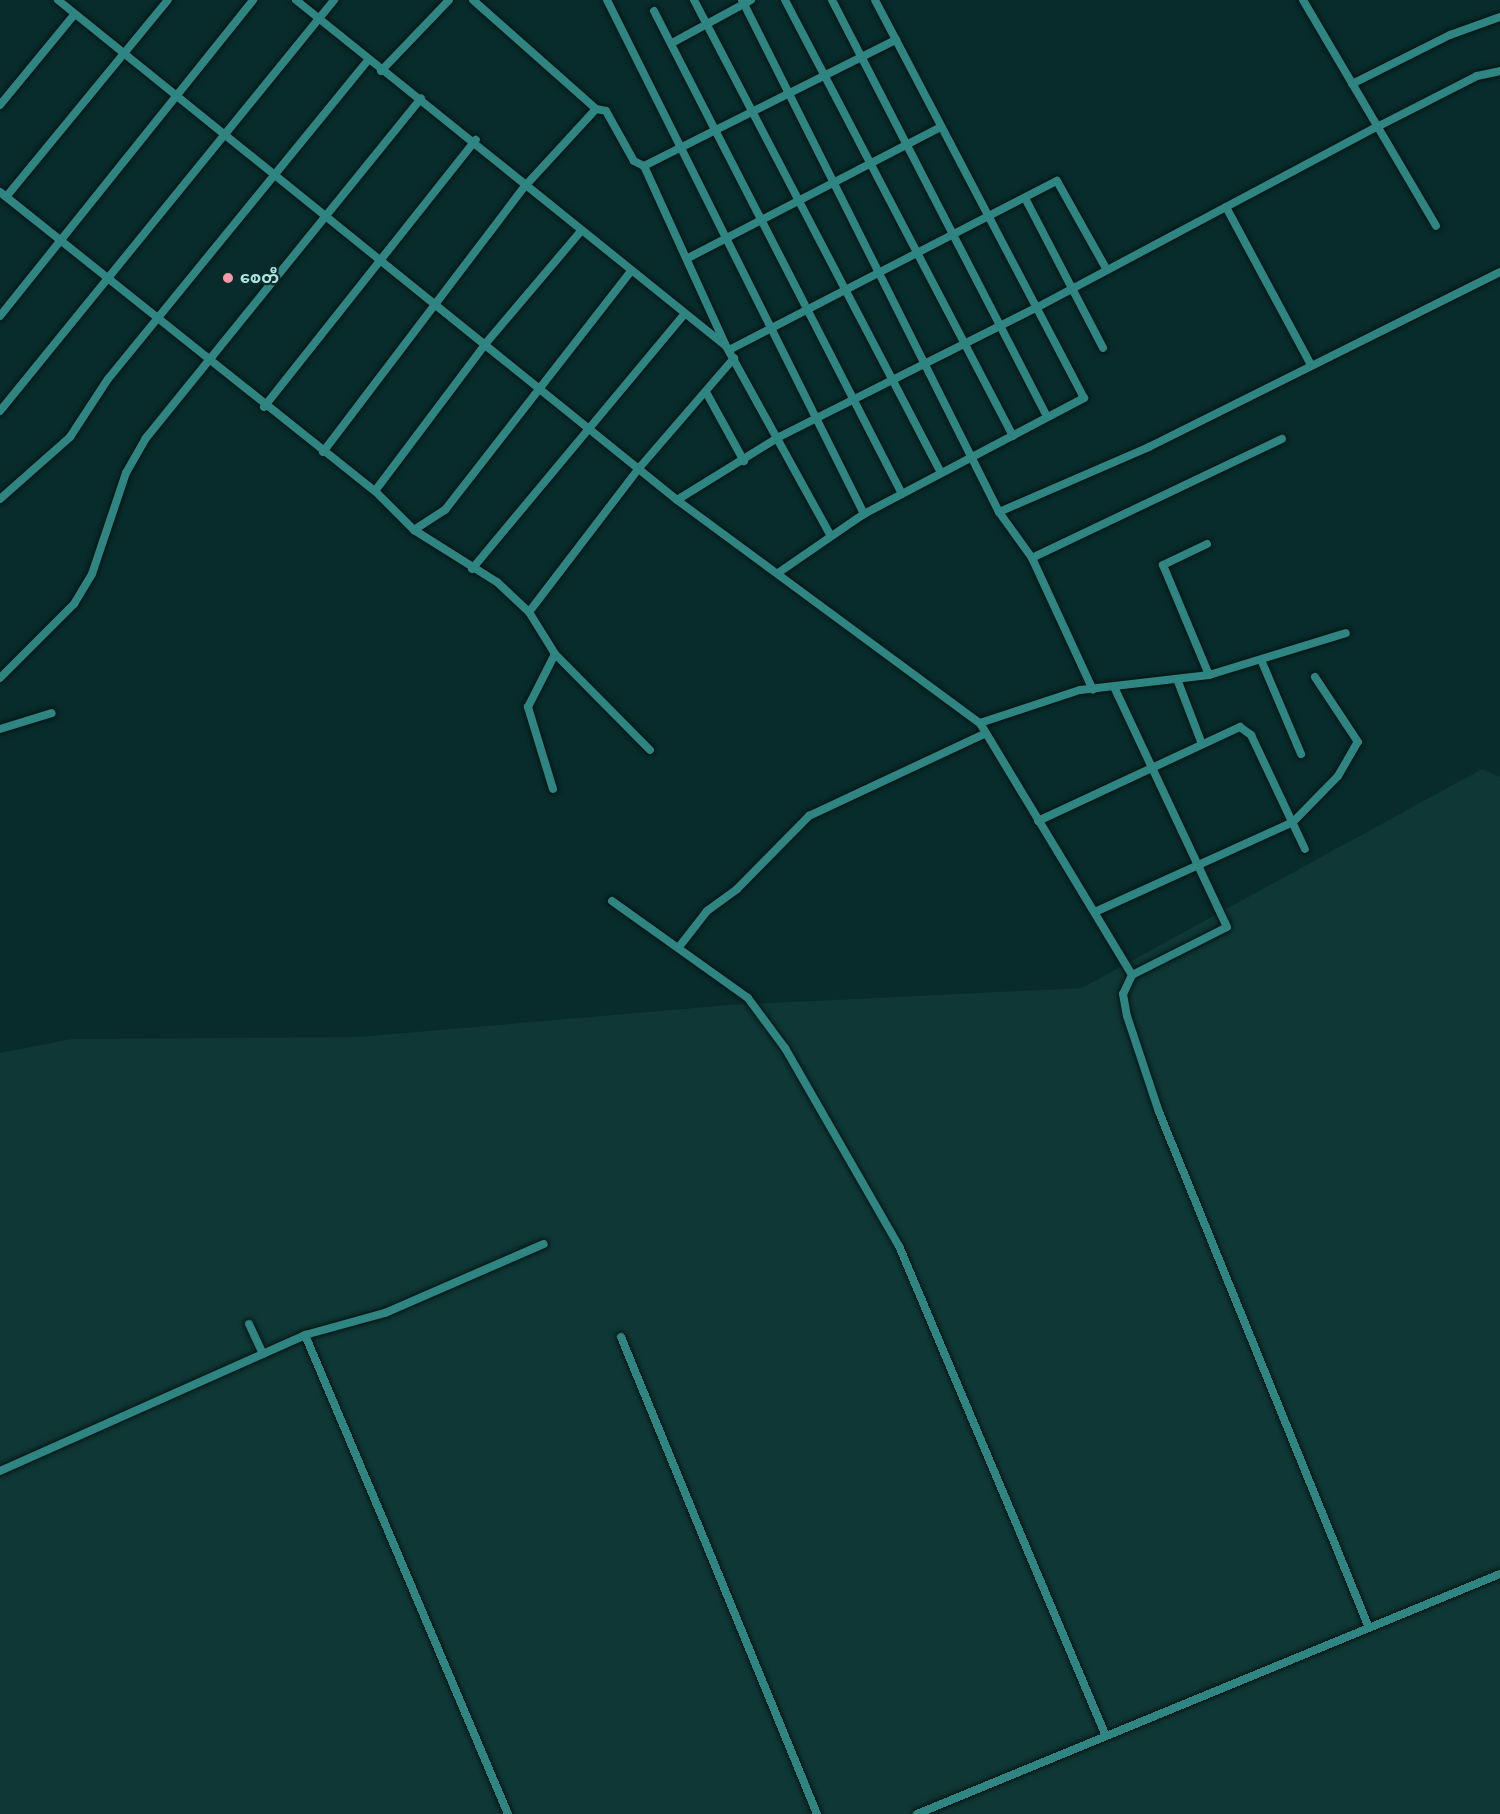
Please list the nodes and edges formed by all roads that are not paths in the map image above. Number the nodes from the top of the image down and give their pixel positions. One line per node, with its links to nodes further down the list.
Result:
1 (58, 0): 16 (street)
2 (168, 0): 22 (street)
3 (253, 0): 29 (street)
4 (296, 0): 18 (street)
5 (334, 0): 18 (street)
6 (449, 0): 25 (street)
7 (473, 0): 33 (street)
8 (608, 0): 41 (street)
9 (693, 0): 19 (street)
10 (784, 0): 27 (street)
11 (832, 0): 23 (street)
12 (875, 0): 20 (street)
13 (1303, 0): 28 (street)
14 (745, 1): 19 (street); 30 (street)
15 (654, 11): 21 (street)
16 (74, 15): 22 (street); 32 (street)
17 (1500, 17): 28 (street)
18 (319, 19): 24 (street); 38 (street)
19 (706, 24): 21 (street); 34 (street)
20 (896, 40): 23 (street); 35 (street)
21 (672, 43): 37 (street)
22 (124, 54): 29 (street); 47 (street)
23 (862, 59): 27 (street); 40 (street)
24 (368, 60): 25 (street); 44 (street)
25 (381, 71): 31 (street)
26 (1500, 71): 36 (street)
27 (825, 77): 30 (street); 43 (street)
28 (1352, 84): 36 (street)
29 (173, 94): 38 (street); 57 (street)
30 (789, 95): 34 (street); 46 (street)
31 (421, 99): 39 (street); 52 (street)
32 (0, 105)
33 (596, 109): 42 (street); 45 (street)
34 (751, 115): 37 (street); 49 (street)
35 (941, 127): 40 (street); 51 (street)
36 (1377, 127): 50 (street); 54 (street)
37 (713, 133): 41 (street); 53 (street)
38 (224, 135): 44 (street); 66 (street)
39 (476, 140): 45 (street); 61 (street)
40 (906, 147): 43 (street); 56 (street)
41 (678, 150): 42 (street); 58 (street)
42 (644, 166): 60 (street)
43 (871, 167): 46 (street); 59 (street)
44 (277, 179): 52 (street); 74 (street)
45 (526, 185): 55 (street); 69 (street)
46 (836, 186): 49 (street); 65 (street)
47 (3, 194): 57 (street)
48 (1025, 198): 51 (street); 62 (street); 67 (street)
49 (799, 205): 53 (street); 68 (street)
50 (1226, 207): 62 (street); 84 (street)
51 (990, 217): 56 (street); 70 (street)
52 (325, 219): 61 (street); 82 (street)
53 (763, 222): 58 (street); 71 (street)
54 (1436, 226)
55 (580, 232): 63 (street); 77 (street)
56 (953, 237): 59 (street); 75 (street)
57 (58, 239): 66 (street); 73 (street)
58 (725, 240): 60 (street); 76 (street)
59 (918, 256): 65 (street); 78 (street)
60 (690, 257): 79 (street)
61 (382, 261): 69 (street); 89 (street)
62 (1107, 270): 67 (street)
63 (630, 272): 72 (street); 86 (street)
64 (1500, 272): 84 (street)
65 (882, 274): 68 (street); 83 (street)
66 (105, 278): 74 (street); 90 (street)
67 (1074, 287): 70 (street); 80 (street)
68 (847, 292): 71 (street); 85 (street)
69 (437, 303): 77 (street); 97 (street)
70 (1036, 308): 75 (street); 91 (street)
71 (808, 312): 76 (street); 88 (street)
72 (684, 315): 79 (street); 93 (street)
73 (0, 316)
74 (157, 320): 82 (street); 104 (street)
75 (1001, 327): 78 (street); 91 (street)
76 (772, 331): 79 (street); 92 (street)
77 (486, 343): 86 (street); 102 (street)
78 (965, 345): 83 (street); 94 (street)
79 (728, 348): 81 (street)
80 (1103, 348)
81 (734, 358): 87 (street); 95 (street)
82 (212, 363): 89 (street); 120 (street)
83 (927, 364): 85 (street); 98 (street)
84 (1311, 365): 106 (street)
85 (891, 383): 88 (street); 101 (street)
86 (543, 388): 93 (street); 108 (street)
87 (706, 392): 99 (street); 100 (street)
88 (854, 402): 92 (street); 103 (street)
89 (264, 407): 97 (street)
90 (0, 411)
91 (1047, 417): 94 (street)
92 (817, 420): 95 (street); 107 (street)
93 (591, 427): 100 (street); 112 (street)
94 (1013, 436): 98 (street)
95 (778, 437): 99 (street); 109 (street)
96 (1282, 439): 111 (street)
97 (323, 452): 102 (street)
98 (974, 454): 101 (street); 106 (street)
99 (744, 461): 105 (street)
100 (640, 468): 105 (street); 114 (street)
101 (940, 471): 103 (street)
102 (375, 490): 108 (street)
103 (902, 494): 107 (street)
104 (0, 499)
105 (677, 500): 113 (street)
106 (999, 512): 111 (street)
107 (864, 514): 109 (street)
108 (414, 530): 112 (street)
109 (831, 536): 113 (street)
110 (1207, 544): 118 (street)
111 (1032, 558): 123 (street)
112 (471, 569): 114 (street)
113 (778, 573): 125 (street)
114 (530, 612): 116 (street)
115 (1346, 633): 117 (street)
116 (555, 654): 129 (street); 132 (street)
117 (1262, 662): 118 (street); 130 (street)
118 (1209, 675): 121 (street)
119 (1315, 677): 134 (street)
120 (0, 678)
121 (1177, 679): 122 (street); 128 (street)
122 (1115, 689): 123 (street); 131 (street)
123 (1093, 690): 125 (street)
124 (52, 713): 126 (street)
125 (980, 723): 127 (street)
126 (0, 729)
127 (986, 733): 133 (street); 139 (street)
128 (1202, 744): 131 (street); 134 (street)
129 (650, 750)
130 (1301, 754)
131 (1149, 769): 133 (street); 136 (street)
132 (553, 789)
133 (1038, 820): 138 (street)
134 (1293, 822): 135 (street); 136 (street)
135 (1305, 849)
136 (1198, 867): 138 (street); 140 (street)
137 (612, 901): 139 (street)
138 (1097, 911): 140 (street)
139 (679, 947): 149 (street)
140 (1132, 975): 148 (street)
141 (544, 1244): 143 (street)
142 (249, 1324): 145 (street)
143 (305, 1335): 145 (street); 150 (street)
144 (621, 1337): 151 (street)
145 (264, 1354): 146 (street)
146 (0, 1471)
147 (1500, 1574): 148 (street)
148 (1369, 1628): 149 (street)
149 (1105, 1734): 152 (street)
150 (508, 1814)
151 (817, 1814)
152 (917, 1814)

